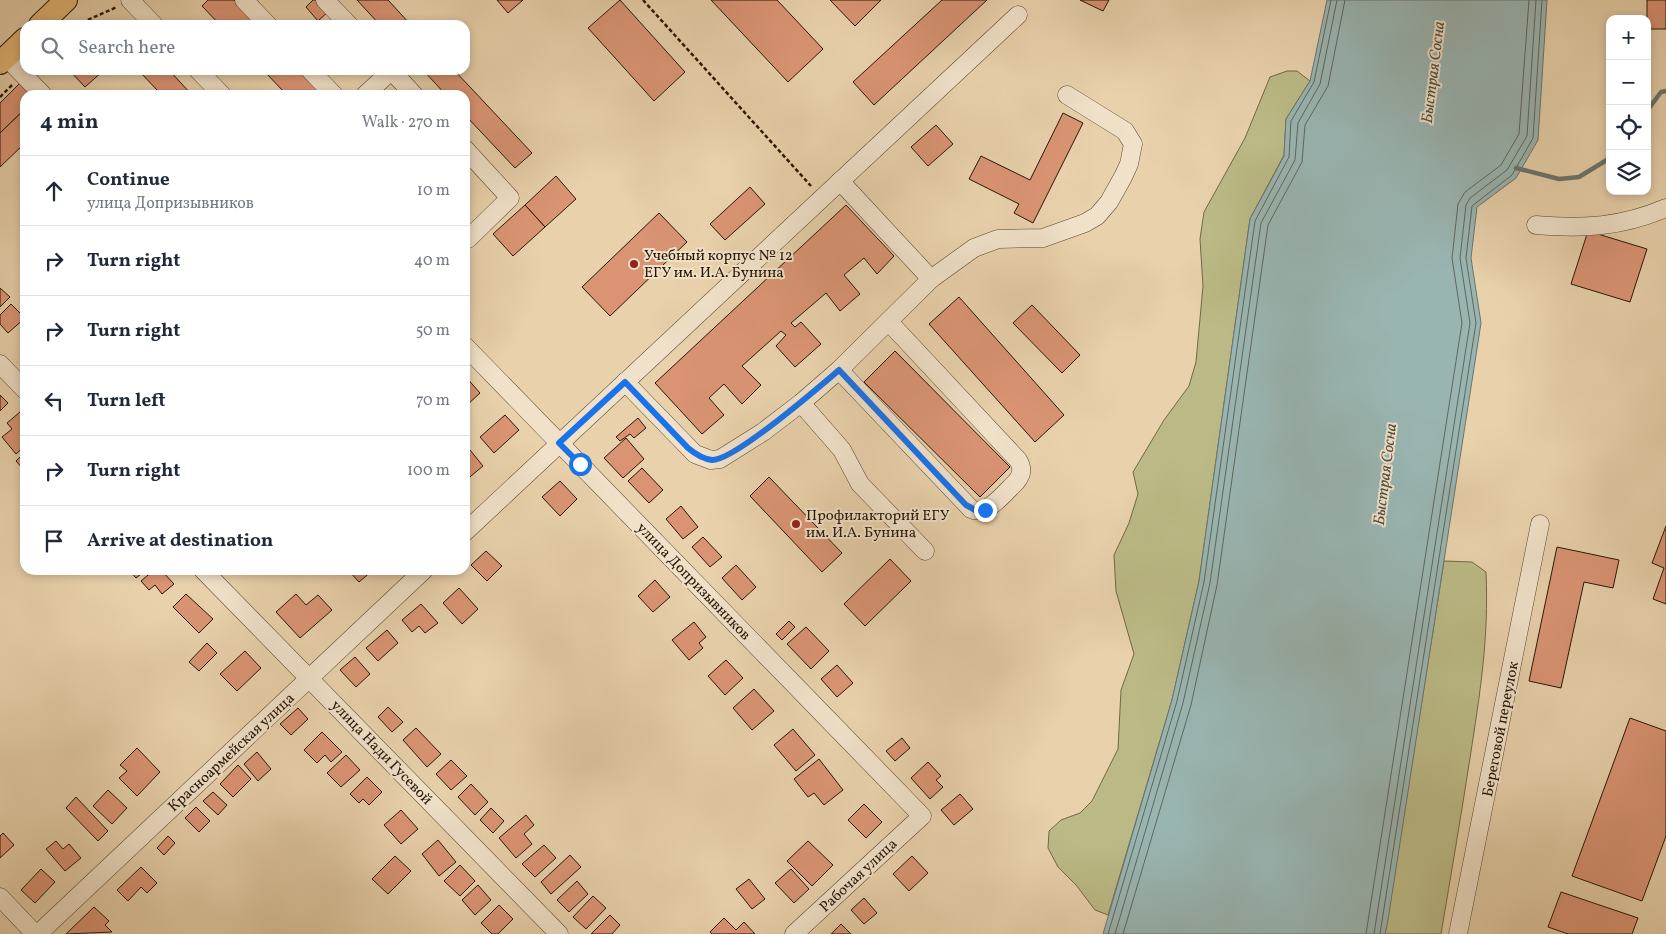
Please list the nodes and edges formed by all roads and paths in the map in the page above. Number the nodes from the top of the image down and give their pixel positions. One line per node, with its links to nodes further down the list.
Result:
1 (66, 0): 7 (main road)
2 (244, 0): 10 (street)
3 (325, 0): 11 (street)
4 (643, 0): 28 (path)
5 (126, 3): 8 (path); 9 (street)
6 (1018, 15): 27 (street)
7 (45, 20)
8 (87, 20)
9 (148, 20)
10 (263, 20)
11 (343, 20)
12 (20, 45): 13 (main road)
13 (3, 60): 14 (street)
14 (20, 75)
15 (20, 75): 20 (street)
16 (203, 75): 21 (street)
17 (315, 75): 22 (street)
18 (386, 75): 23 (street)
19 (396, 75): 24 (street)
20 (37, 90)
21 (217, 90)
22 (329, 90)
23 (370, 90)
24 (409, 90)
25 (1067, 95): 32 (street)
26 (470, 154): 31 (street)
27 (840, 181): 28 (street); 32 (street)
28 (822, 198): 37 (street)
29 (1666, 208): 30 (street)
30 (1536, 225)
31 (470, 235)
32 (931, 279): 33 (street)
33 (889, 322): 36 (street); 36 (street)
34 (470, 351): 40 (street, улица Допризывников)
35 (0, 364): 38 (street)
36 (839, 370): 39 (street)
37 (625, 382): 39 (street); 40 (street)
38 (20, 385)
39 (801, 402): 43 (street)
40 (559, 443): 42 (street); 47 (street, улица Допризывников)
41 (1540, 524): 52 (street, Береговой переулок)
42 (470, 527)
43 (925, 551)
44 (208, 575): 46 (street, улица Нади Гусевой)
45 (419, 575): 46 (street, Красноармейская улица)
46 (310, 678): 49 (street, Красноармейская улица); 50 (street, улица Нади Гусевой)
47 (922, 816): 51 (street, Рабочая улица)
48 (0, 897): 49 (street)
49 (37, 934)
50 (559, 934)
51 (794, 934)
52 (1458, 934)

